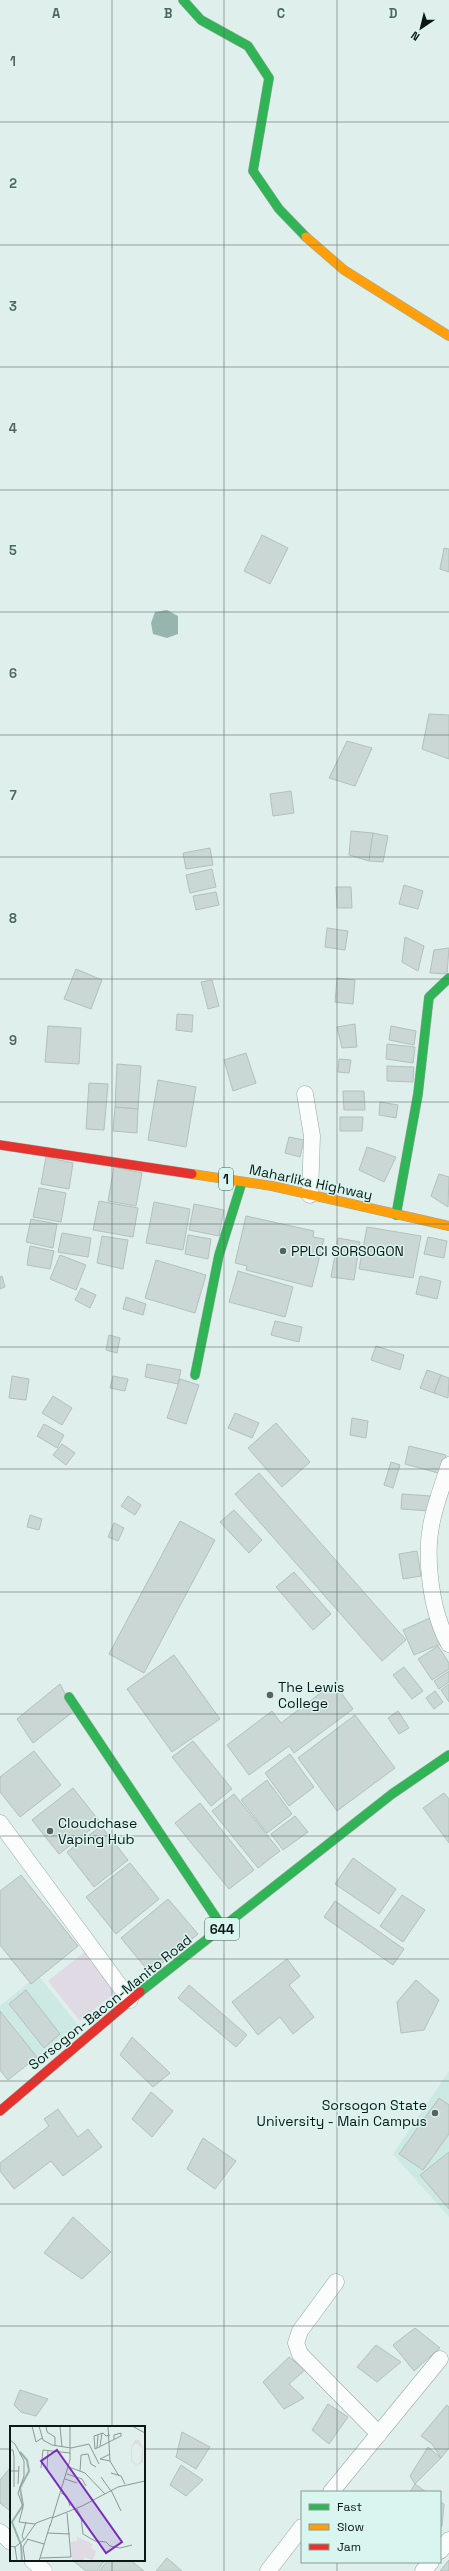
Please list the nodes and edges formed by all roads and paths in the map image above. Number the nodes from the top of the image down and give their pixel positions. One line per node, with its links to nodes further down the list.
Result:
1 (183, 0): 2 (street)
2 (449, 336)
3 (449, 978): 8 (street)
4 (305, 1094): 7 (street)
5 (0, 1145): 6 (street, Maharlika Highway / 1)
6 (242, 1182): 7 (street, Maharlika Highway / 1); 10 (street)
7 (310, 1195): 8 (street, Maharlika Highway / 1)
8 (396, 1215): 9 (street, Maharlika Highway / 1)
9 (449, 1226)
10 (195, 1375)
11 (449, 1465): 12 (street)
12 (449, 1644)
13 (68, 1697): 16 (street)
14 (449, 1755): 16 (street, Sorsogon-Bacon-Manito Road / 644)
15 (0, 1823): 17 (street)
16 (223, 1928): 17 (street, Sorsogon-Bacon-Manito Road / 644)
17 (130, 2000): 18 (street, Sorsogon-Bacon-Manito Road / 644)
18 (0, 2111)
19 (336, 2282): 21 (street)
20 (440, 2359): 21 (street)
21 (378, 2434): 22 (street)
22 (332, 2491)
23 (301, 2528): 31 (street)
24 (0, 2532): 26 (street)
25 (449, 2540): 27 (street)
26 (10, 2541)
27 (441, 2550)
28 (33, 2561): 30 (street)
29 (429, 2563): 32 (street)
30 (44, 2571)
31 (268, 2571)
32 (423, 2571)

